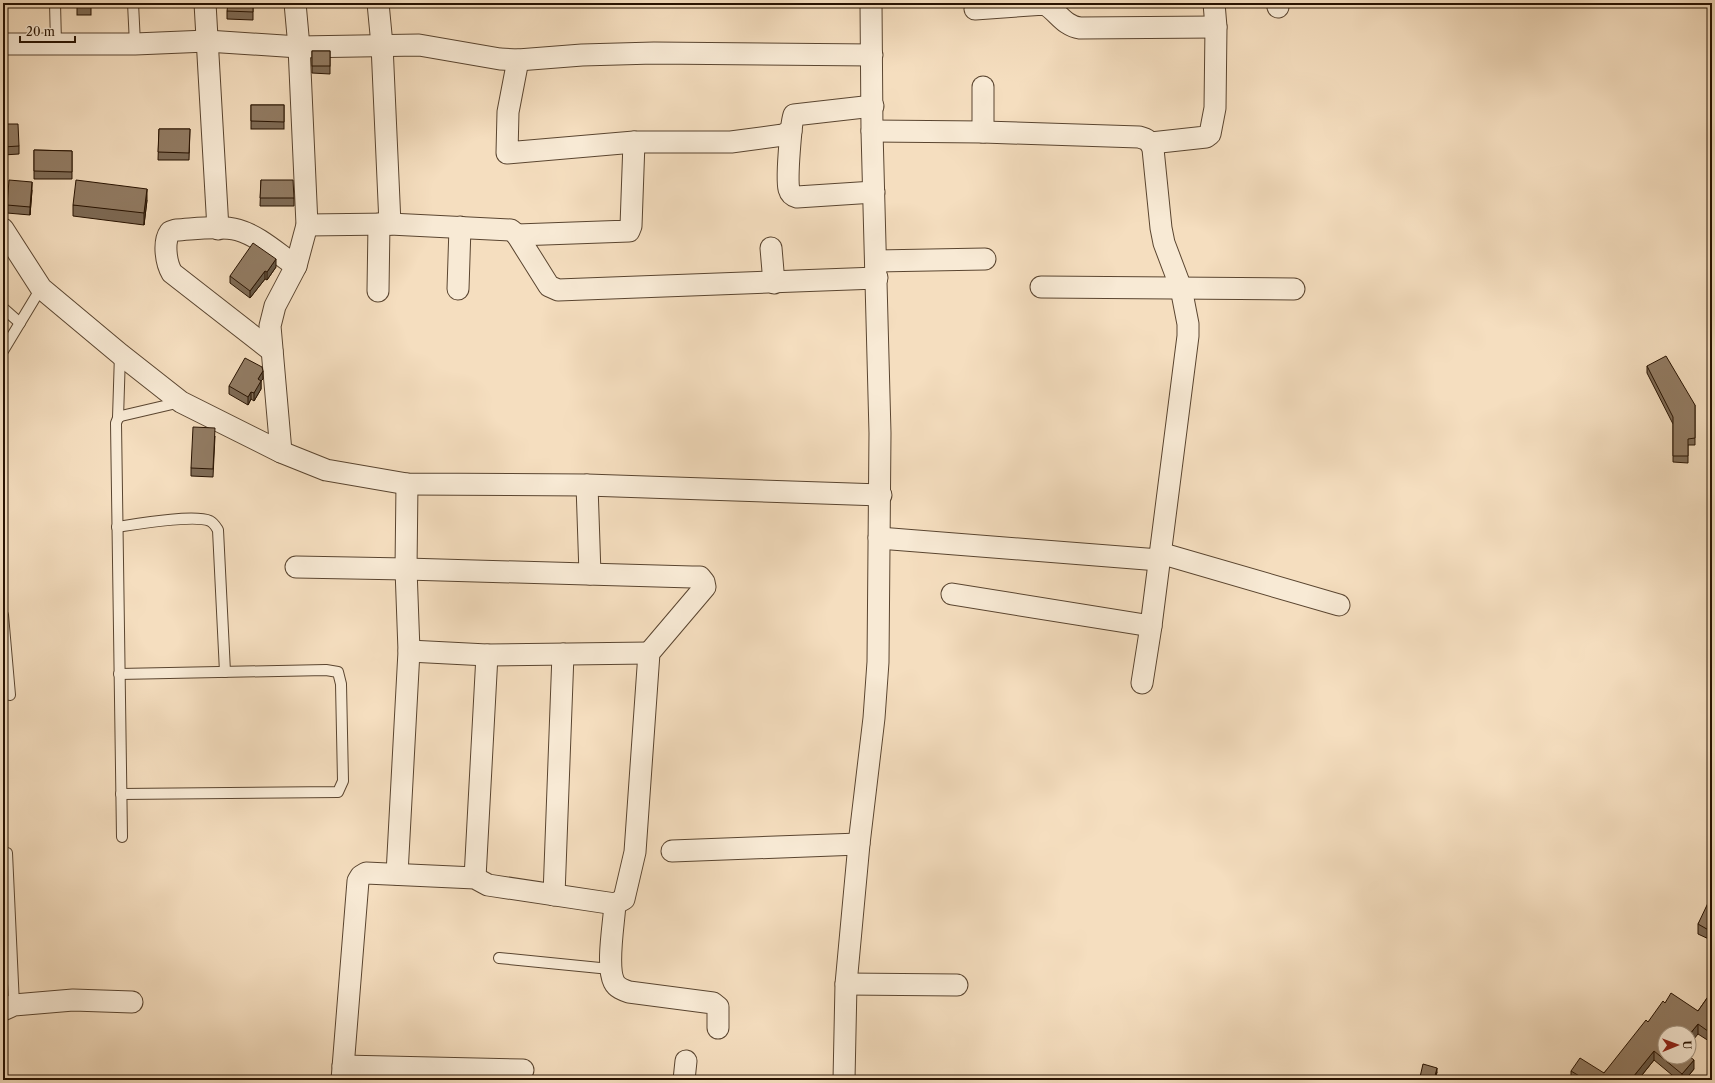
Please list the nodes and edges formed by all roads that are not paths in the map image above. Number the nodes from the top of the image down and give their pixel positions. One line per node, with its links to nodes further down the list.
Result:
1 (55, 3): 11 (lane)
2 (133, 3): 13 (lane)
3 (205, 3): 10 (street)
4 (295, 3): 15 (street)
5 (378, 3): 14 (street)
6 (871, 3): 16 (street)
7 (1214, 3): 9 (street)
8 (975, 9): 9 (street)
9 (1216, 27): 24 (street)
10 (207, 41): 13 (street); 15 (street); 30 (street)
11 (56, 43): 12 (street); 13 (street)
12 (3, 44)
13 (135, 44)
14 (382, 45): 15 (street); 17 (street); 26 (street)
15 (299, 47): 27 (street)
16 (872, 55): 17 (street); 19 (street)
17 (518, 60): 23 (street)
18 (983, 86): 22 (street)
19 (873, 106): 20 (street); 21 (street)
20 (791, 131): 23 (street); 25 (street)
21 (872, 131): 22 (street); 25 (street)
22 (983, 132): 24 (street)
23 (634, 142): 31 (street)
24 (1150, 143): 39 (street)
25 (874, 192): 35 (street)
26 (385, 224): 27 (street); 28 (street); 42 (street)
27 (307, 225): 34 (street)
28 (460, 227): 31 (street); 40 (street)
29 (3, 229): 38 (street)
30 (218, 229): 34 (street); 46 (street)
31 (517, 235): 36 (street)
32 (772, 248): 36 (street)
33 (985, 259): 35 (street)
34 (296, 266): 46 (street)
35 (876, 270): 36 (street); 53 (street)
36 (774, 283)
37 (1041, 287): 39 (street)
38 (41, 288): 44 (lane); 47 (street)
39 (1181, 288): 41 (street); 56 (street)
40 (458, 289)
41 (1294, 289)
42 (378, 291)
43 (3, 308): 44 (lane)
44 (20, 323): 45 (lane)
45 (3, 351)
46 (272, 351): 50 (street)
47 (120, 354): 48 (street); 49 (lane)
48 (181, 402): 49 (lane); 50 (street)
49 (118, 418): 54 (lane)
50 (281, 452): 51 (street)
51 (407, 484): 52 (street); 58 (street)
52 (587, 485): 53 (street); 59 (street)
53 (881, 496): 55 (street)
54 (117, 527): 68 (lane); 69 (lane)
55 (879, 538): 56 (street); 74 (street)
56 (1160, 556): 61 (street); 63 (street)
57 (296, 568): 58 (street)
58 (406, 569): 59 (street); 64 (street)
59 (590, 574): 65 (street)
60 (952, 594): 63 (street)
61 (1339, 605)
62 (3, 615): 71 (lane)
63 (1151, 626): 70 (street)
64 (409, 651): 67 (street); 77 (street)
65 (649, 653): 66 (street); 80 (street)
66 (563, 654): 67 (street); 79 (street)
67 (487, 655): 78 (street)
68 (225, 672): 69 (lane); 72 (lane)
69 (119, 674): 72 (lane)
70 (1142, 683)
71 (10, 695)
72 (121, 794): 73 (lane)
73 (122, 837)
74 (858, 844): 75 (street); 83 (street)
75 (672, 851)
76 (7, 853): 86 (lane)
77 (397, 874): 78 (street); 89 (street)
78 (476, 878): 79 (street)
79 (554, 895): 80 (street)
80 (615, 904): 82 (street)
81 (498, 958): 82 (lane)
82 (610, 968): 87 (street)
83 (846, 984): 84 (street); 90 (street)
84 (957, 985)
85 (132, 1002): 86 (street)
86 (9, 1008)
87 (718, 1028)
88 (523, 1070): 89 (street)
89 (342, 1073)
90 (844, 1080)

